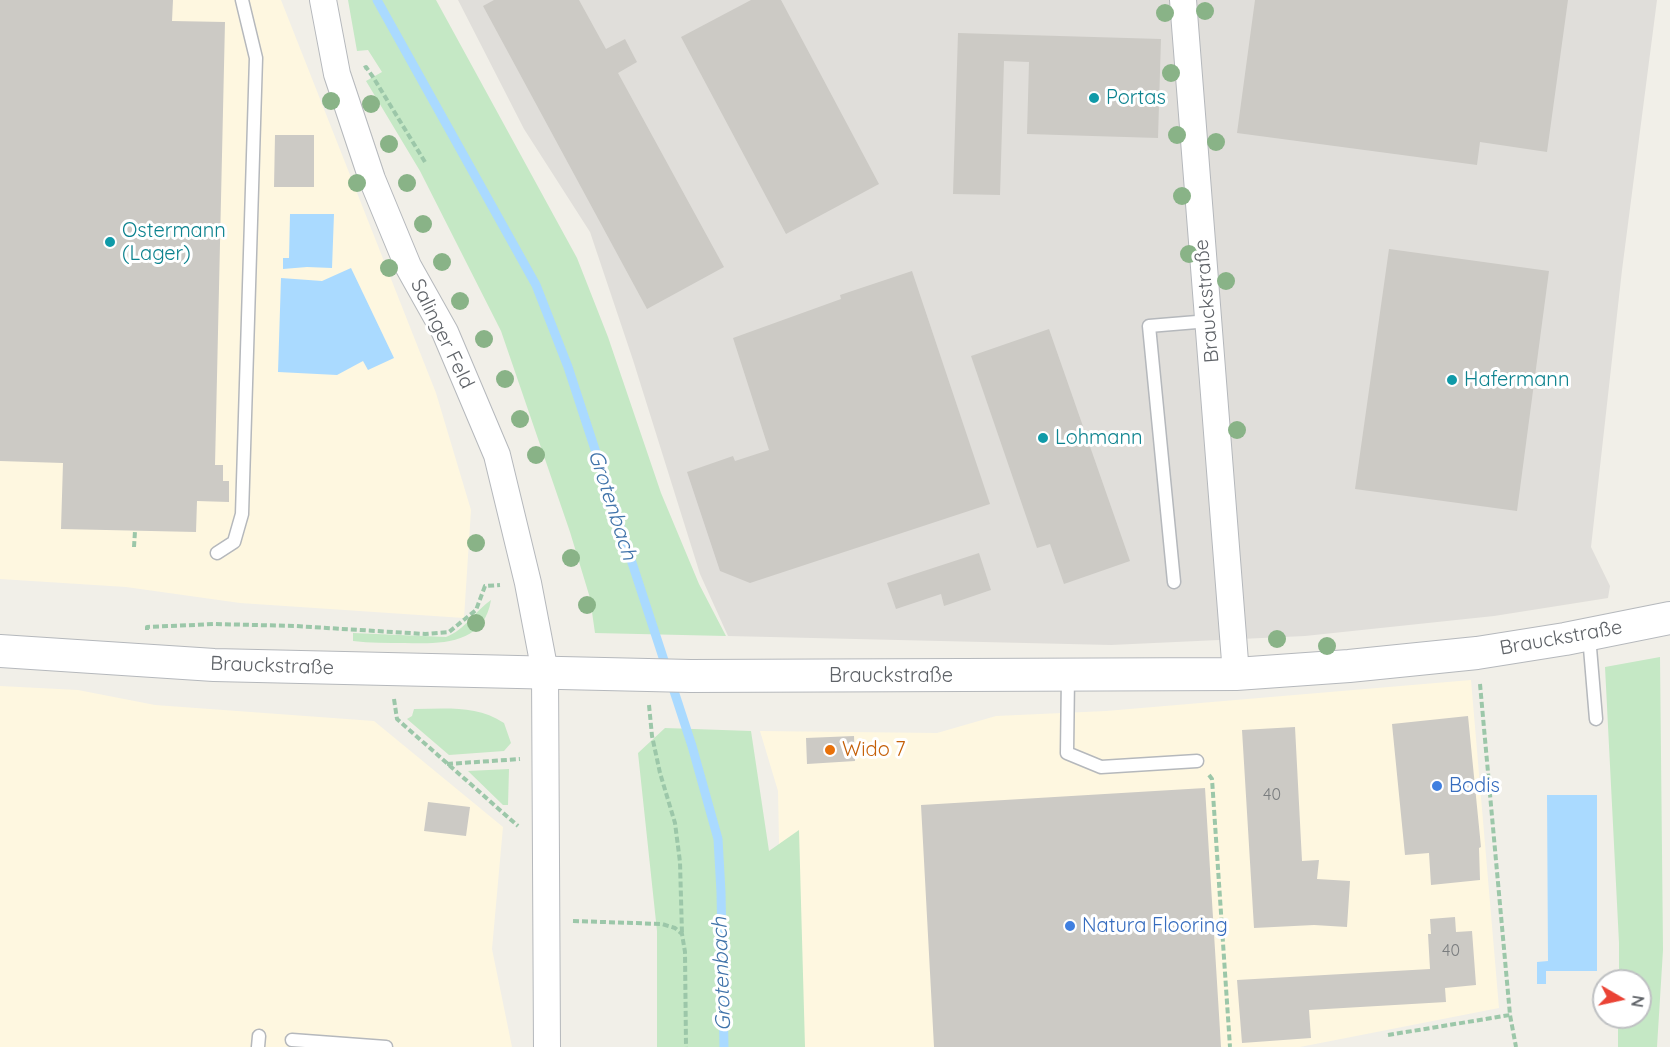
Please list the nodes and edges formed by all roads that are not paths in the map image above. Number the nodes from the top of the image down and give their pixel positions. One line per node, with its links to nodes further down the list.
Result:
1 (242, 0): 5 (lane)
2 (323, 0): 10 (street, Salinger Feld)
3 (1183, 0): 4 (street, Brauckstraße)
4 (1209, 321): 6 (lane); 11 (street, Brauckstraße)
5 (217, 553)
6 (1174, 582)
7 (1670, 618): 8 (street, Brauckstraße)
8 (1588, 635): 11 (street, Brauckstraße); 13 (lane)
9 (0, 651): 10 (street, Brauckstraße)
10 (545, 672): 12 (street, Brauckstraße); 17 (street)
11 (1236, 674): 12 (street, Brauckstraße)
12 (1068, 676): 14 (lane)
13 (1596, 719)
14 (1197, 760)
15 (292, 1040): 16 (lane)
16 (387, 1047)
17 (547, 1047)

